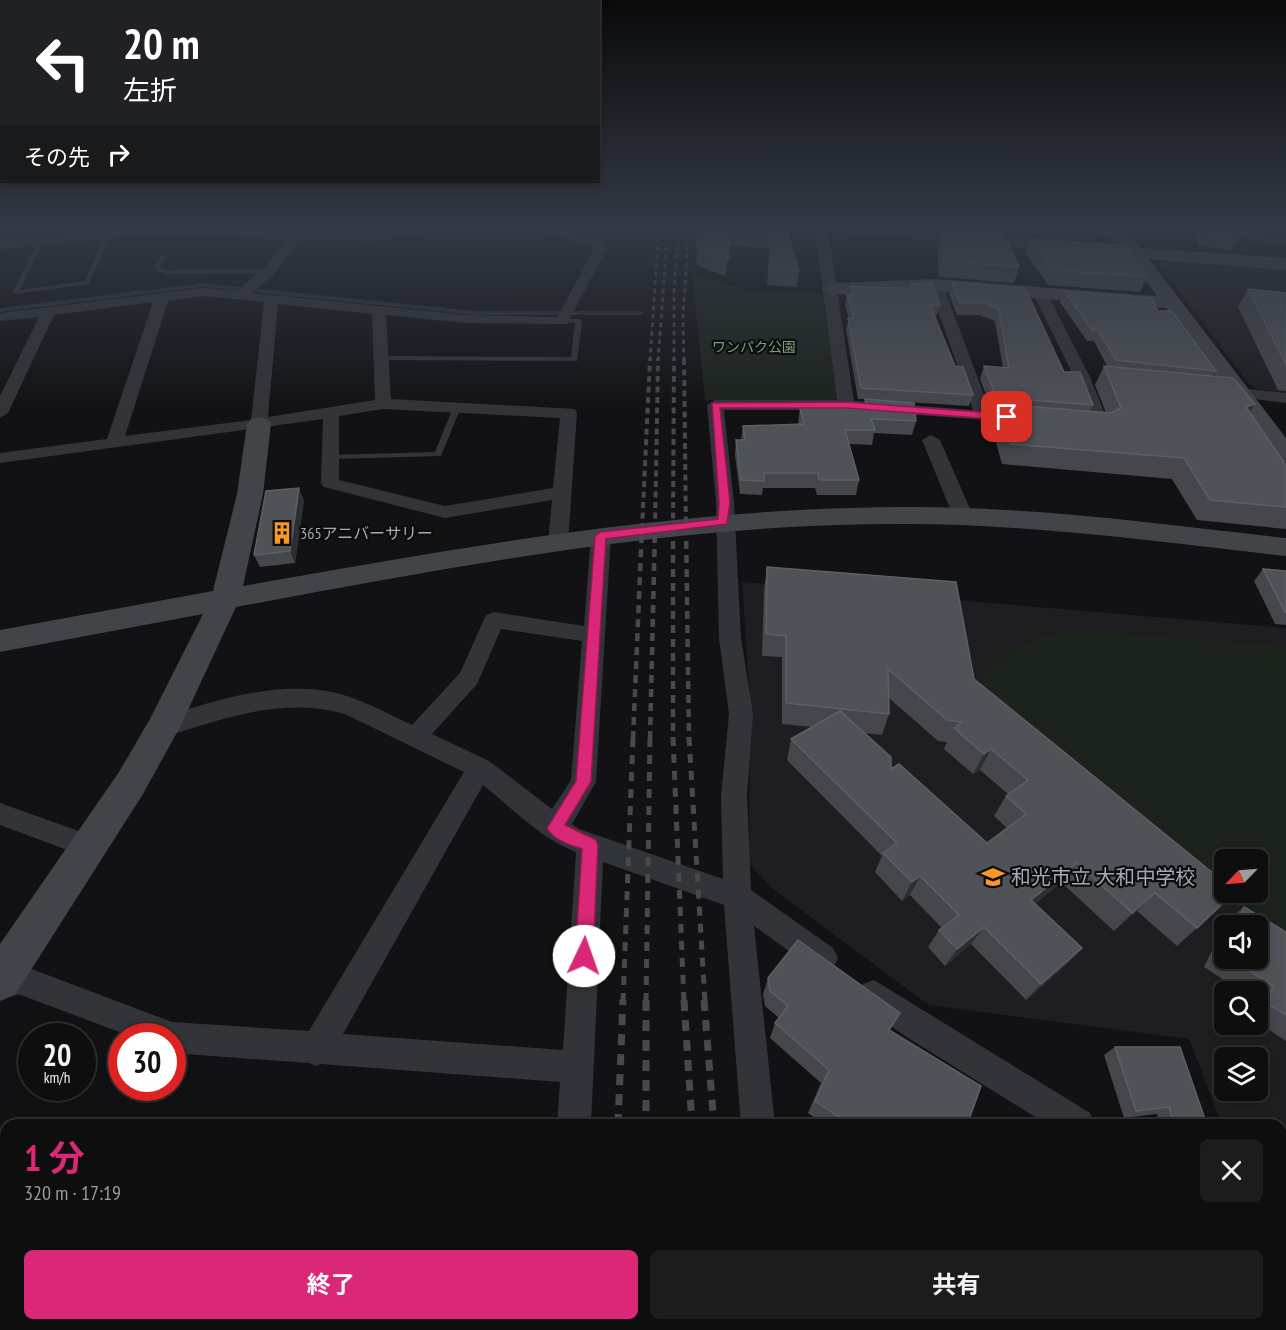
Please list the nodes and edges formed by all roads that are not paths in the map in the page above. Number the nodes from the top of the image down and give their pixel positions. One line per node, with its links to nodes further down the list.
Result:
1 (18, 288): 2 (lane)
2 (51, 288)
3 (249, 288): 10 (street)
4 (579, 288): 17 (street)
5 (856, 288): 9 (street)
6 (937, 288): 31 (street)
7 (982, 288): 11 (street)
8 (1159, 288): 14 (street)
9 (831, 289): 27 (street)
10 (245, 291): 12 (street); 13 (street)
11 (1040, 292): 14 (street); 20 (street)
12 (162, 297): 15 (street); 36 (street)
13 (271, 299): 16 (street); 33 (street)
14 (1173, 303): 24 (street)
15 (49, 310): 18 (street); 22 (street)
16 (379, 310): 17 (street); 19 (street)
17 (564, 314): 19 (lane)
18 (0, 316)
19 (381, 358): 26 (street)
20 (1081, 375): 21 (street); 34 (street)
21 (1103, 377)
22 (7, 384): 30 (street)
23 (1205, 389): 24 (street)
24 (1239, 393): 25 (street); 37 (street)
25 (1286, 398)
26 (383, 404): 28 (street); 29 (street)
27 (846, 405): 31 (street); 42 (street)
28 (457, 407): 38 (lane); 40 (street)
29 (331, 413): 33 (street); 38 (street)
30 (0, 414)
31 (983, 415): 32 (street)
32 (1042, 421)
33 (259, 423): 36 (street); 46 (street)
34 (1066, 423)
35 (931, 440): 41 (street)
36 (115, 442): 39 (street)
37 (1286, 455)
38 (330, 457): 40 (street)
39 (0, 458)
40 (563, 492): 44 (street)
41 (964, 518): 42 (street); 45 (street)
42 (717, 523): 43 (street); 56 (street)
43 (607, 535): 44 (street); 47 (street)
44 (558, 543): 46 (street)
45 (1286, 547)
46 (225, 600): 48 (street); 49 (street)
47 (594, 635): 50 (street); 53 (street)
48 (0, 641)
49 (163, 727): 50 (street); 54 (street)
50 (416, 736): 51 (street)
51 (480, 768): 53 (street); 60 (street)
52 (0, 814): 54 (street)
53 (555, 828): 55 (street)
54 (89, 846): 57 (street)
55 (596, 847): 56 (street); 61 (street)
56 (727, 892): 63 (street); 64 (street)
57 (0, 979): 58 (street)
58 (134, 1023)
59 (186, 1038): 60 (street)
60 (316, 1050): 61 (street)
61 (578, 1067): 62 (street)
62 (574, 1119)
63 (757, 1119)
64 (1068, 1119)

